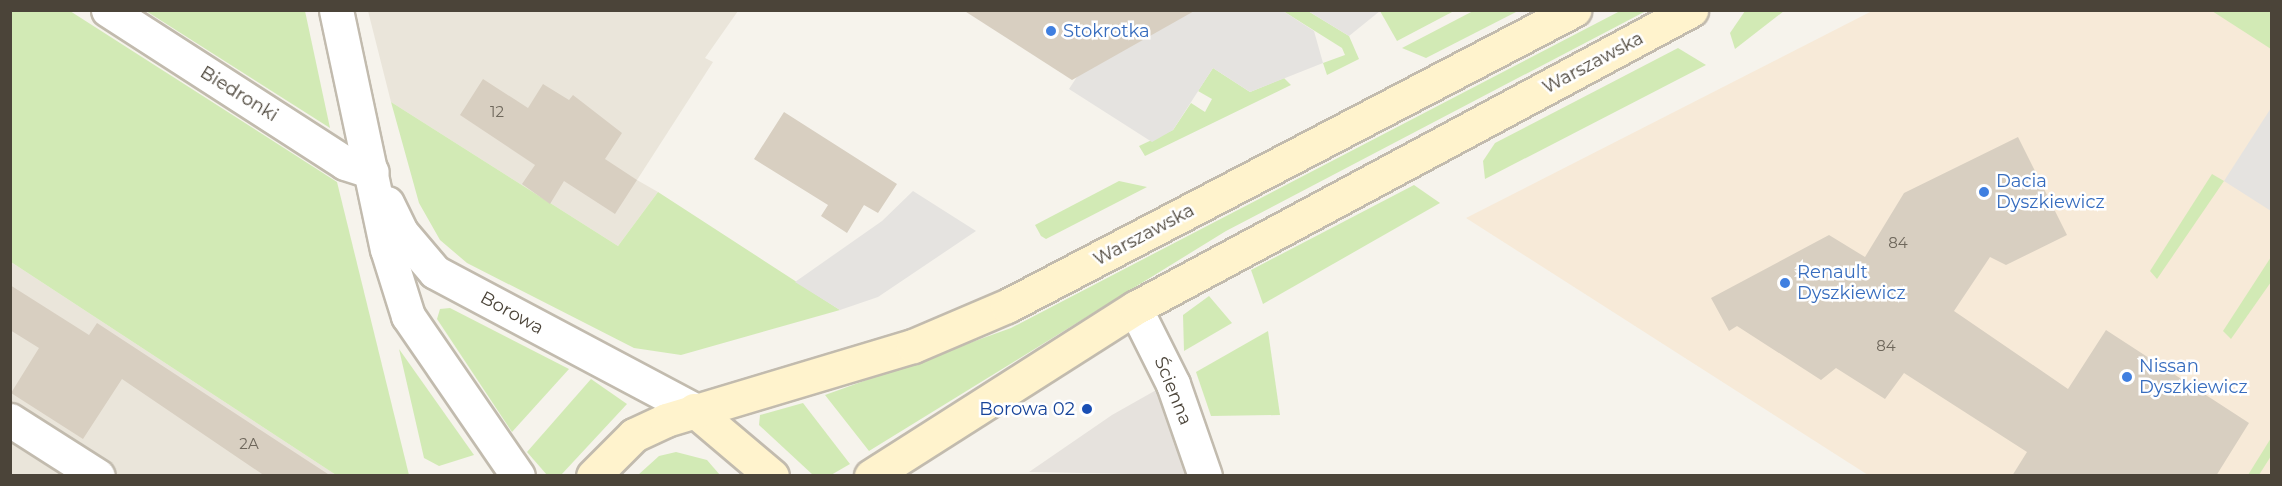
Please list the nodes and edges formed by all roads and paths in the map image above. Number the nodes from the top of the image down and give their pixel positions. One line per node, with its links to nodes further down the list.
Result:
1 (108, 10): 5 (street, Biedronki)
2 (336, 10): 5 (street, Borowa)
3 (1574, 10): 7 (main road, Warszawska)
4 (1691, 10): 6 (main road, Warszawska)
5 (372, 172): 7 (street, Borowa); 10 (street, Borowa)
6 (1135, 308): 13 (main road, Warszawska); 14 (street, Ścienna)
7 (694, 410): 11 (main road, Warszawska); 12 (main road)
8 (10, 420): 9 (street)
9 (98, 476)
10 (518, 476)
11 (593, 476)
12 (772, 476)
13 (871, 476)
14 (1205, 476)

